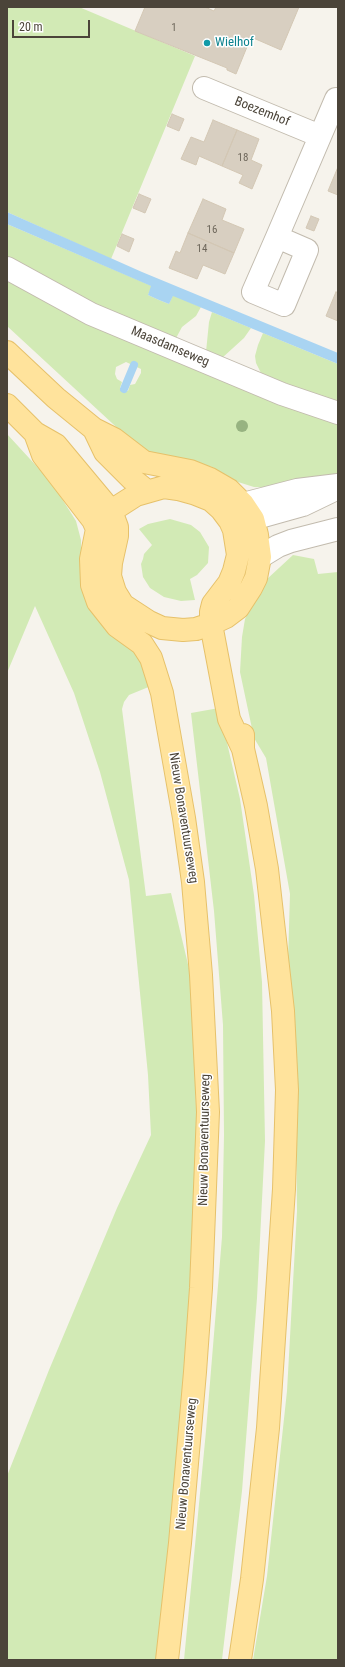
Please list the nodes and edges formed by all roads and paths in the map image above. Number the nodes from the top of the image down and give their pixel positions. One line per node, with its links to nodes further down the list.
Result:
1 (204, 88): 3 (street, Boezemhof)
2 (338, 100): 3 (street)
3 (320, 136): 4 (street)
4 (277, 237)
5 (7, 268): 8 (street, Maasdamseweg)
6 (7, 352): 9 (main road)
7 (7, 405): 10 (main road)
8 (338, 413)
9 (94, 430): 13 (main road); 15 (main road)
10 (35, 433): 14 (main road); 17 (main road)
11 (338, 485): 15 (street)
12 (338, 488): 15 (street)
13 (147, 491): 14 (main road); 16 (main road)
14 (111, 511): 17 (main road); 20 (main road)
15 (248, 512): 16 (main road); 19 (main road)
16 (230, 521): 20 (main road)
17 (97, 529): 21 (main road, Nieuw Bonaventuurseweg)
18 (338, 529): 19 (street)
19 (260, 557): 20 (main road)
20 (219, 621): 22 (main road)
21 (168, 1660)
22 (240, 1660)

